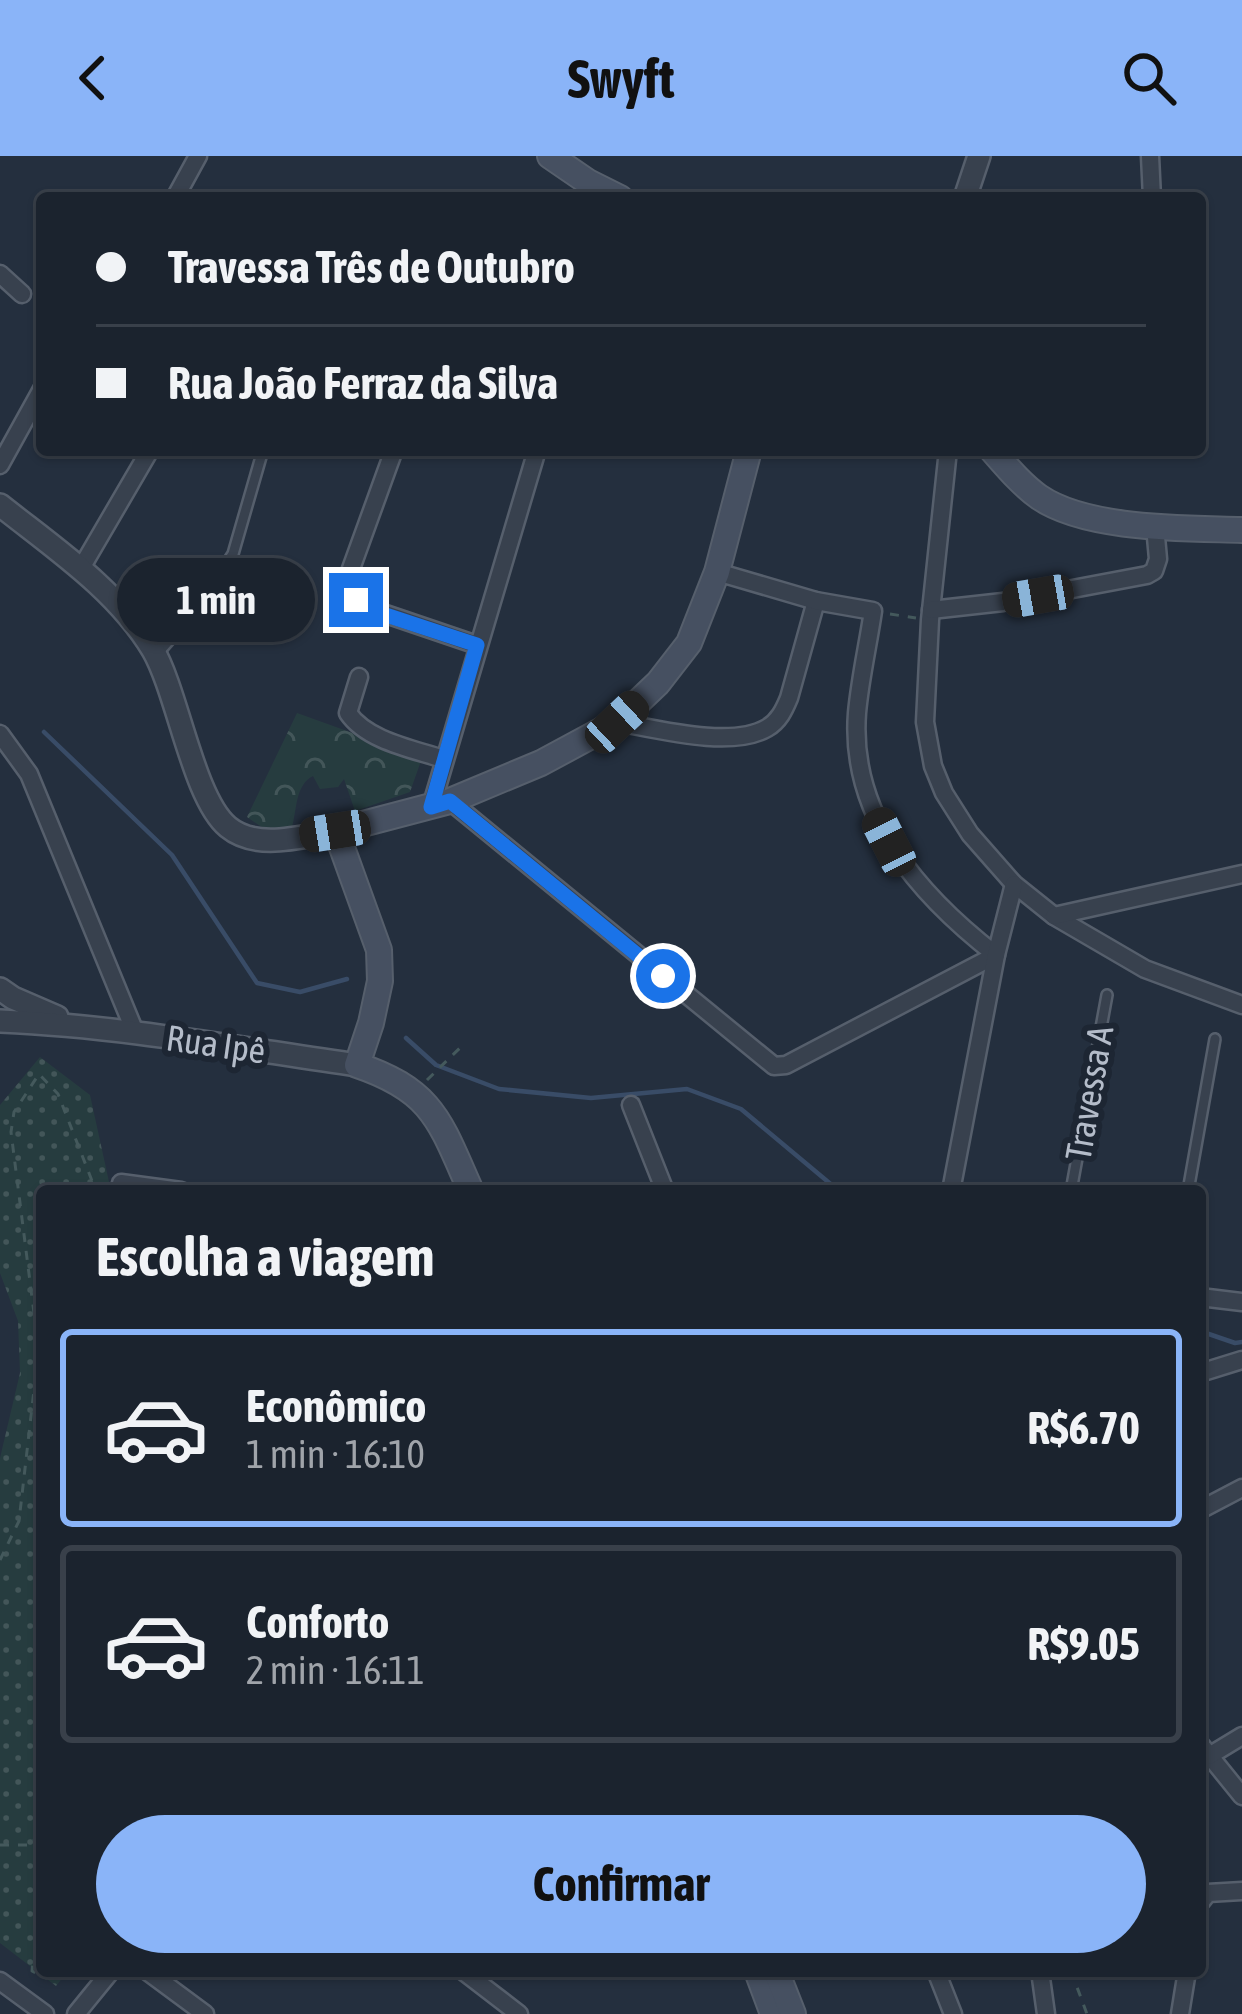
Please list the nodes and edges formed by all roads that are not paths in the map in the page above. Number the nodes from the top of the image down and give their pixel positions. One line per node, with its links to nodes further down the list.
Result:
1 (198, 156): 5 (street)
2 (550, 156): 6 (main road)
3 (979, 156): 7 (street)
4 (1150, 156): 8 (street)
5 (179, 192)
6 (607, 192)
7 (967, 192)
8 (1152, 192)
9 (2, 283): 10 (street)
10 (22, 294)
11 (36, 400): 19 (street)
12 (146, 456): 23 (street)
13 (261, 456): 28 (lane)
14 (392, 456): 27 (street)
15 (534, 456): 27 (street)
16 (747, 456): 24 (main road)
17 (947, 456): 26 (street)
18 (997, 456): 21 (main road)
19 (0, 464)
20 (0, 506): 23 (street)
21 (1155, 526): 22 (main road); 26 (street)
22 (1242, 530)
23 (80, 570): 28 (street)
24 (716, 572): 25 (street); 30 (main road)
25 (816, 601): 30 (street); 38 (street)
26 (931, 615): 36 (street)
27 (477, 645): 32 (street)
28 (156, 656): 34 (street)
29 (358, 676): 32 (street)
30 (617, 722): 33 (main road)
31 (0, 734): 44 (street)
32 (443, 759): 33 (street)
33 (440, 804): 34 (main road); 38 (street)
34 (335, 831): 46 (main road)
35 (1242, 874): 37 (street)
36 (1014, 884): 37 (street); 38 (street)
37 (1054, 916): 41 (street)
38 (996, 955): 52 (street)
39 (0, 989): 43 (street, Rua Ipê)
40 (1107, 995): 53 (lane, Travessa A)
41 (1242, 1005)
42 (0, 1021): 43 (street, Rua Ipê)
43 (75, 1024): 44 (street, Rua Ipê)
44 (135, 1032): 46 (street, Rua Ipê)
45 (1215, 1039): 54 (lane)
46 (357, 1065): 50 (main road)
47 (631, 1105): 51 (street)
48 (121, 1183): 49 (street)
49 (136, 1185)
50 (468, 1185)
51 (663, 1185)
52 (952, 1185)
53 (1072, 1185)
54 (1190, 1185)
55 (1206, 1298): 56 (street)
56 (1242, 1302)
57 (1242, 1360): 58 (street)
58 (1206, 1370)
59 (1242, 1488): 60 (street)
60 (1206, 1507)
61 (1242, 1736): 62 (street)
62 (1206, 1750)
63 (1206, 1751): 64 (street)
64 (1242, 1796)
65 (1242, 1891): 66 (street)
66 (1206, 1896)
67 (106, 1977): 77 (street)
68 (155, 1977): 78 (street)
69 (471, 1977): 79 (street)
70 (759, 1977): 80 (main road)
71 (778, 1977): 81 (main road)
72 (938, 1977): 82 (street)
73 (1041, 1977): 83 (street)
74 (1186, 1977): 84 (street)
75 (0, 1981): 76 (street)
76 (45, 2014)
77 (76, 2014)
78 (205, 2014)
79 (519, 2014)
80 (773, 2014)
81 (793, 2014)
82 (953, 2014)
83 (1046, 2014)
84 (1180, 2014)

